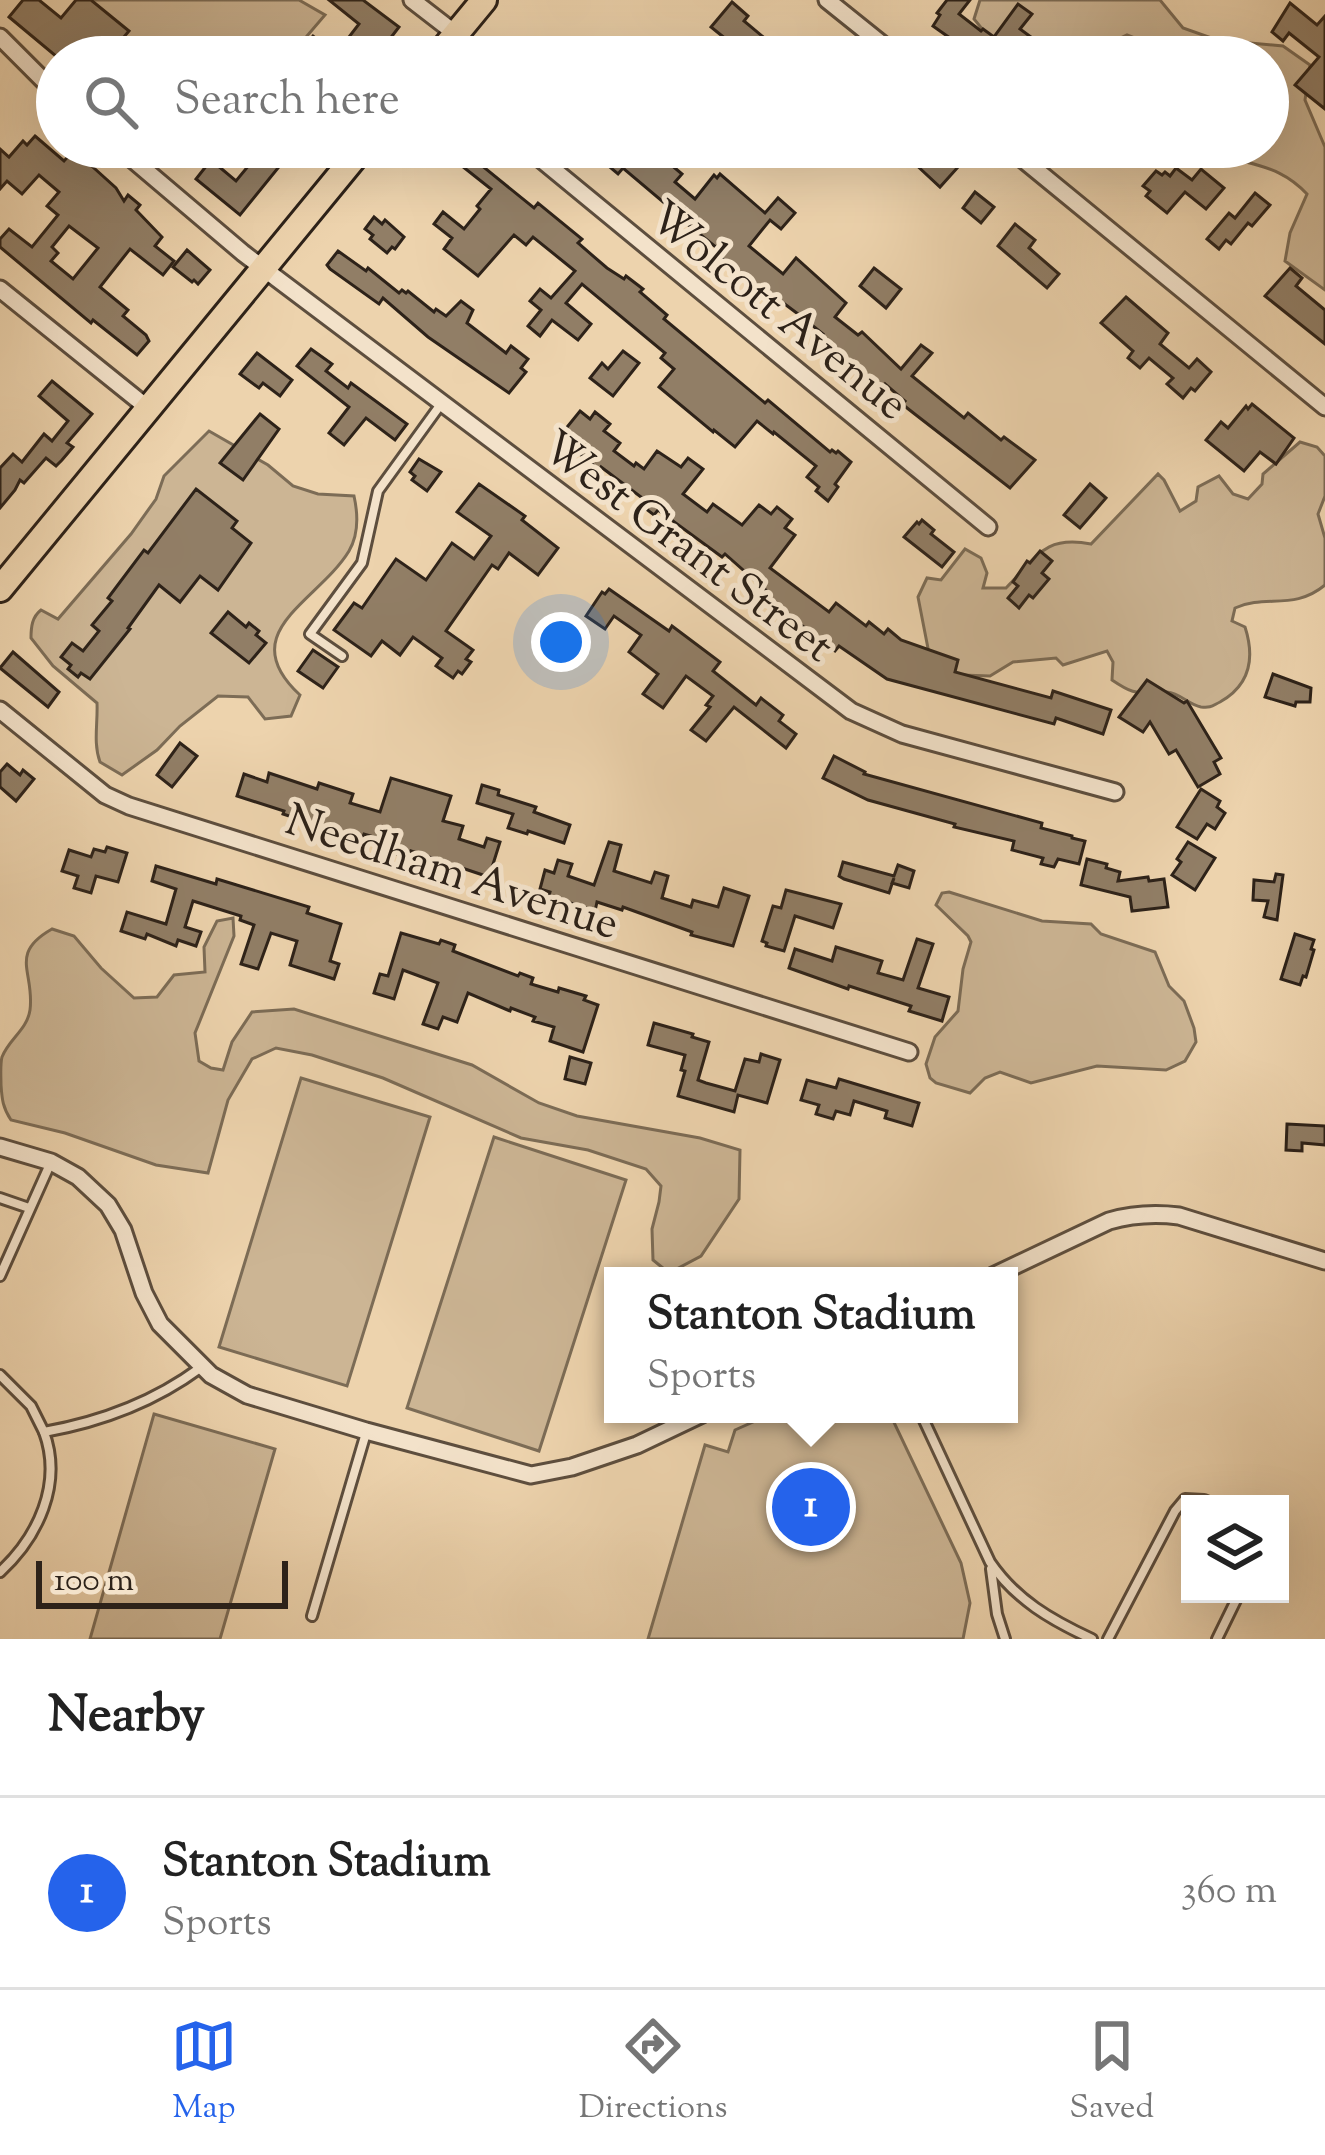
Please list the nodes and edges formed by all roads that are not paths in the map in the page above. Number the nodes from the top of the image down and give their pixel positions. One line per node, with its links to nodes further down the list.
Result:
1 (412, 0): 4 (street)
2 (484, 0): 4 (main road)
3 (827, 0): 5 (street)
4 (456, 34)
5 (872, 36)
6 (0, 37): 7 (street)
7 (36, 73)
8 (143, 168): 12 (street, West Grant Street)
9 (346, 168): 12 (main road)
10 (552, 168): 17 (street, Wolcott Avenue)
11 (1034, 168): 15 (street)
12 (264, 268): 14 (street, West Grant Street); 16 (main road)
13 (0, 290): 16 (street)
14 (442, 403): 19 (lane); 21 (street, West Grant Street)
15 (1325, 407)
16 (149, 409): 18 (main road)
17 (988, 527)
18 (0, 590)
19 (342, 656)
20 (0, 710): 22 (street, Needham Avenue)
21 (1114, 792)
22 (909, 1052)
23 (0, 1147): 24 (street)
24 (51, 1162): 26 (lane); 30 (street)
25 (0, 1198): 26 (lane)
26 (29, 1208): 29 (lane)
27 (1325, 1261): 28 (street)
28 (1012, 1267)
29 (0, 1276)
30 (201, 1367): 34 (street); 35 (lane)
31 (0, 1375): 35 (lane)
32 (682, 1423): 34 (street)
33 (925, 1423): 37 (lane)
34 (366, 1431): 40 (lane)
35 (44, 1432): 38 (lane)
36 (1181, 1504): 43 (lane)
37 (990, 1562): 41 (lane); 42 (lane)
38 (0, 1572)
39 (1234, 1603): 44 (lane)
40 (312, 1616)
41 (1005, 1639)
42 (1092, 1639)
43 (1108, 1639)
44 (1216, 1639)

